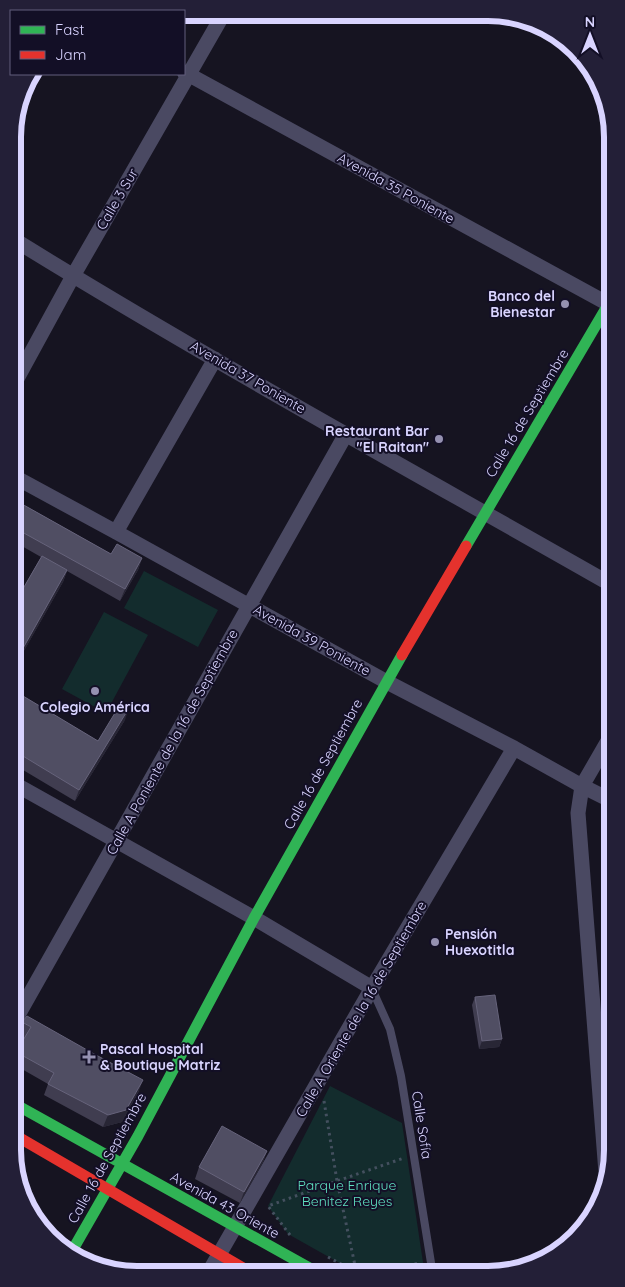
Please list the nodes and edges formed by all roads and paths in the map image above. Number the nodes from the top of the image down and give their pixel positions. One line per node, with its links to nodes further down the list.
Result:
1 (219, 21): 2 (street, Calle 3 Sur)
2 (186, 74): 4 (street, Calle 3 Sur); 5 (street, Avenida 35 Poniente)
3 (21, 244): 4 (street, Avenida 37 Poniente)
4 (73, 276): 7 (street, Avenida 37 Poniente); 8 (street, Calle 3 Sur)
5 (604, 298)
6 (604, 314): 11 (street, Calle 16 de Septiembre)
7 (215, 358): 9 (street, Avenida 37 Poniente); 12 (street)
8 (21, 371)
9 (346, 434): 11 (street, Avenida 37 Poniente); 14 (street, Calle A Poniente de la 16 de Septiembre)
10 (21, 480): 12 (street, Avenida 39 Poniente)
11 (485, 512): 13 (street, Avenida 37 Poniente); 15 (street, Calle 16 de Septiembre)
12 (116, 532): 14 (street, Avenida 39 Poniente)
13 (604, 580)
14 (249, 606): 15 (street, Avenida 39 Poniente); 21 (street, Calle A Poniente de la 16 de Septiembre)
15 (387, 682): 16 (street, Avenida 39 Poniente); 22 (street, Calle 16 de Septiembre)
16 (514, 748): 18 (street, Avenida 39 Poniente); 23 (street, Calle A Oriente de la 16 de Septiembre)
17 (604, 748): 18 (street)
18 (582, 786): 20 (street, Avenida 39 Poniente); 28 (street)
19 (21, 788): 21 (street)
20 (604, 797)
21 (116, 842): 22 (street); 24 (street, Calle A Poniente de la 16 de Septiembre)
22 (254, 918): 23 (street); 30 (street, Calle 16 de Septiembre)
23 (372, 988): 33 (street, Calle A Oriente de la 16 de Septiembre); 45 (lane, Calle Sofía)
24 (21, 1010)
25 (324, 1098): 31 (path)
26 (21, 1107): 30 (street, Avenida 43 Oriente)
27 (21, 1139): 32 (street)
28 (604, 1147)
29 (407, 1157): 31 (path)
30 (122, 1164): 32 (street, Calle 16 de Septiembre); 33 (street, Avenida 43 Oriente)
31 (337, 1181): 34 (path); 43 (path)
32 (107, 1189): 35 (street, Calle 16 de Septiembre); 36 (street)
33 (235, 1227): 36 (street, Calle A Oriente de la 16 de Septiembre); 41 (street, Avenida 43 Oriente)
34 (296, 1238)
35 (74, 1247)
36 (219, 1255): 39 (street, Calle A Oriente de la 16 de Septiembre); 40 (street)
37 (328, 1257): 42 (path)
38 (423, 1262): 44 (path)
39 (213, 1266)
40 (239, 1266)
41 (306, 1266)
42 (345, 1266)
43 (355, 1266)
44 (400, 1266)
45 (432, 1266)

